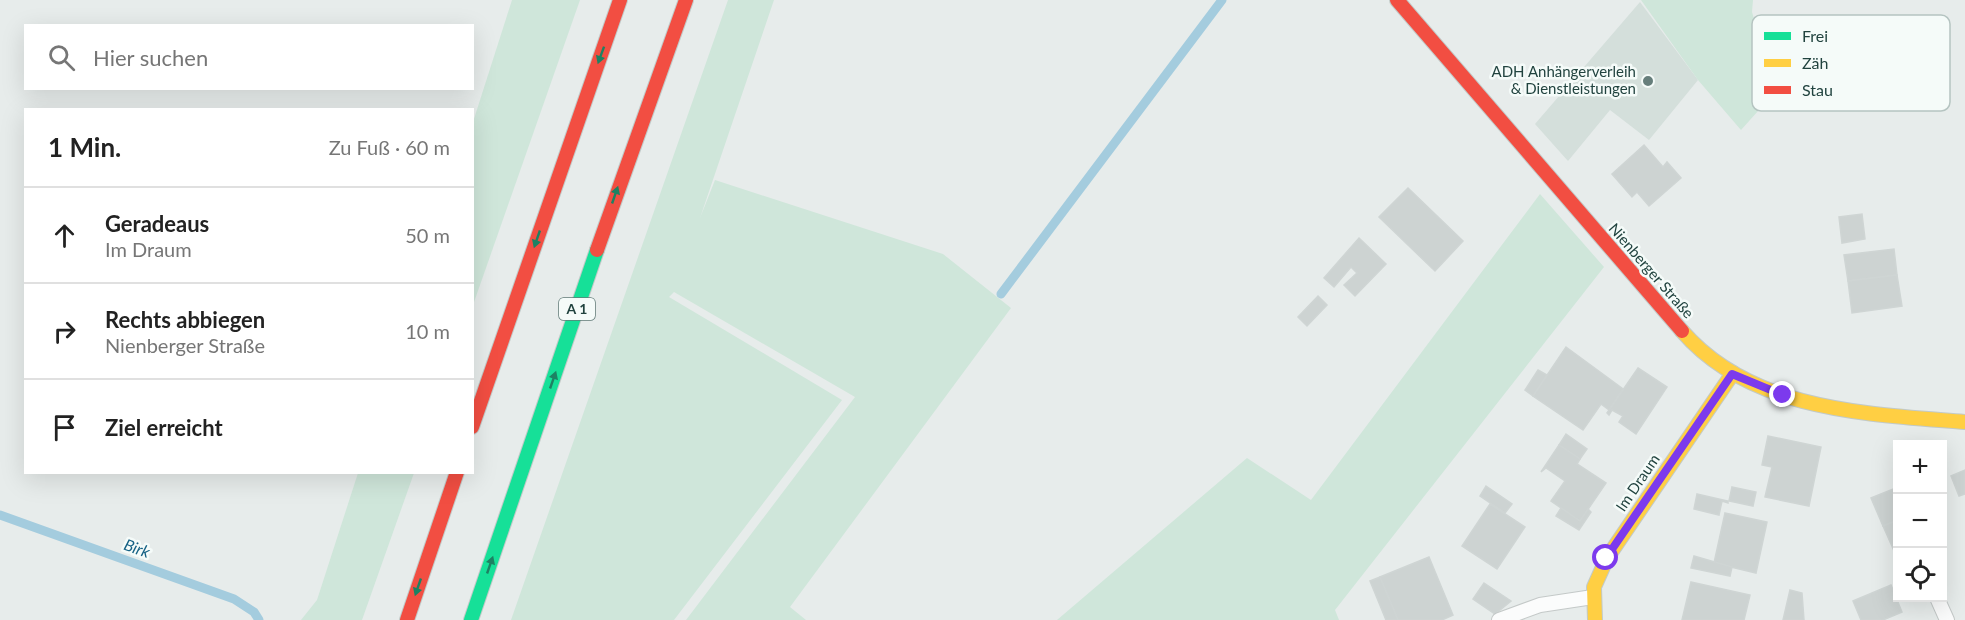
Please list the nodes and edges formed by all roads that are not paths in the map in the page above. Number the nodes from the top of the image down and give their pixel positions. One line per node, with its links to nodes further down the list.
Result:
1 (620, 0): 5 (main road, one-way to 5)
2 (686, 0): 11 (main road, A 1, one-way to 2)
3 (1396, 0): 4 (main road, Nienberger Straße)
4 (1732, 374): 6 (main road, Nienberger Straße); 8 (main road, Im Draum)
5 (474, 421)
6 (1965, 422)
7 (456, 474): 10 (main road, one-way to 10)
8 (1593, 597): 12 (lane); 13 (main road, Im Draum)
9 (1939, 602): 14 (lane)
10 (406, 620)
11 (471, 620)
12 (1499, 620)
13 (1595, 620)
14 (1947, 620)

